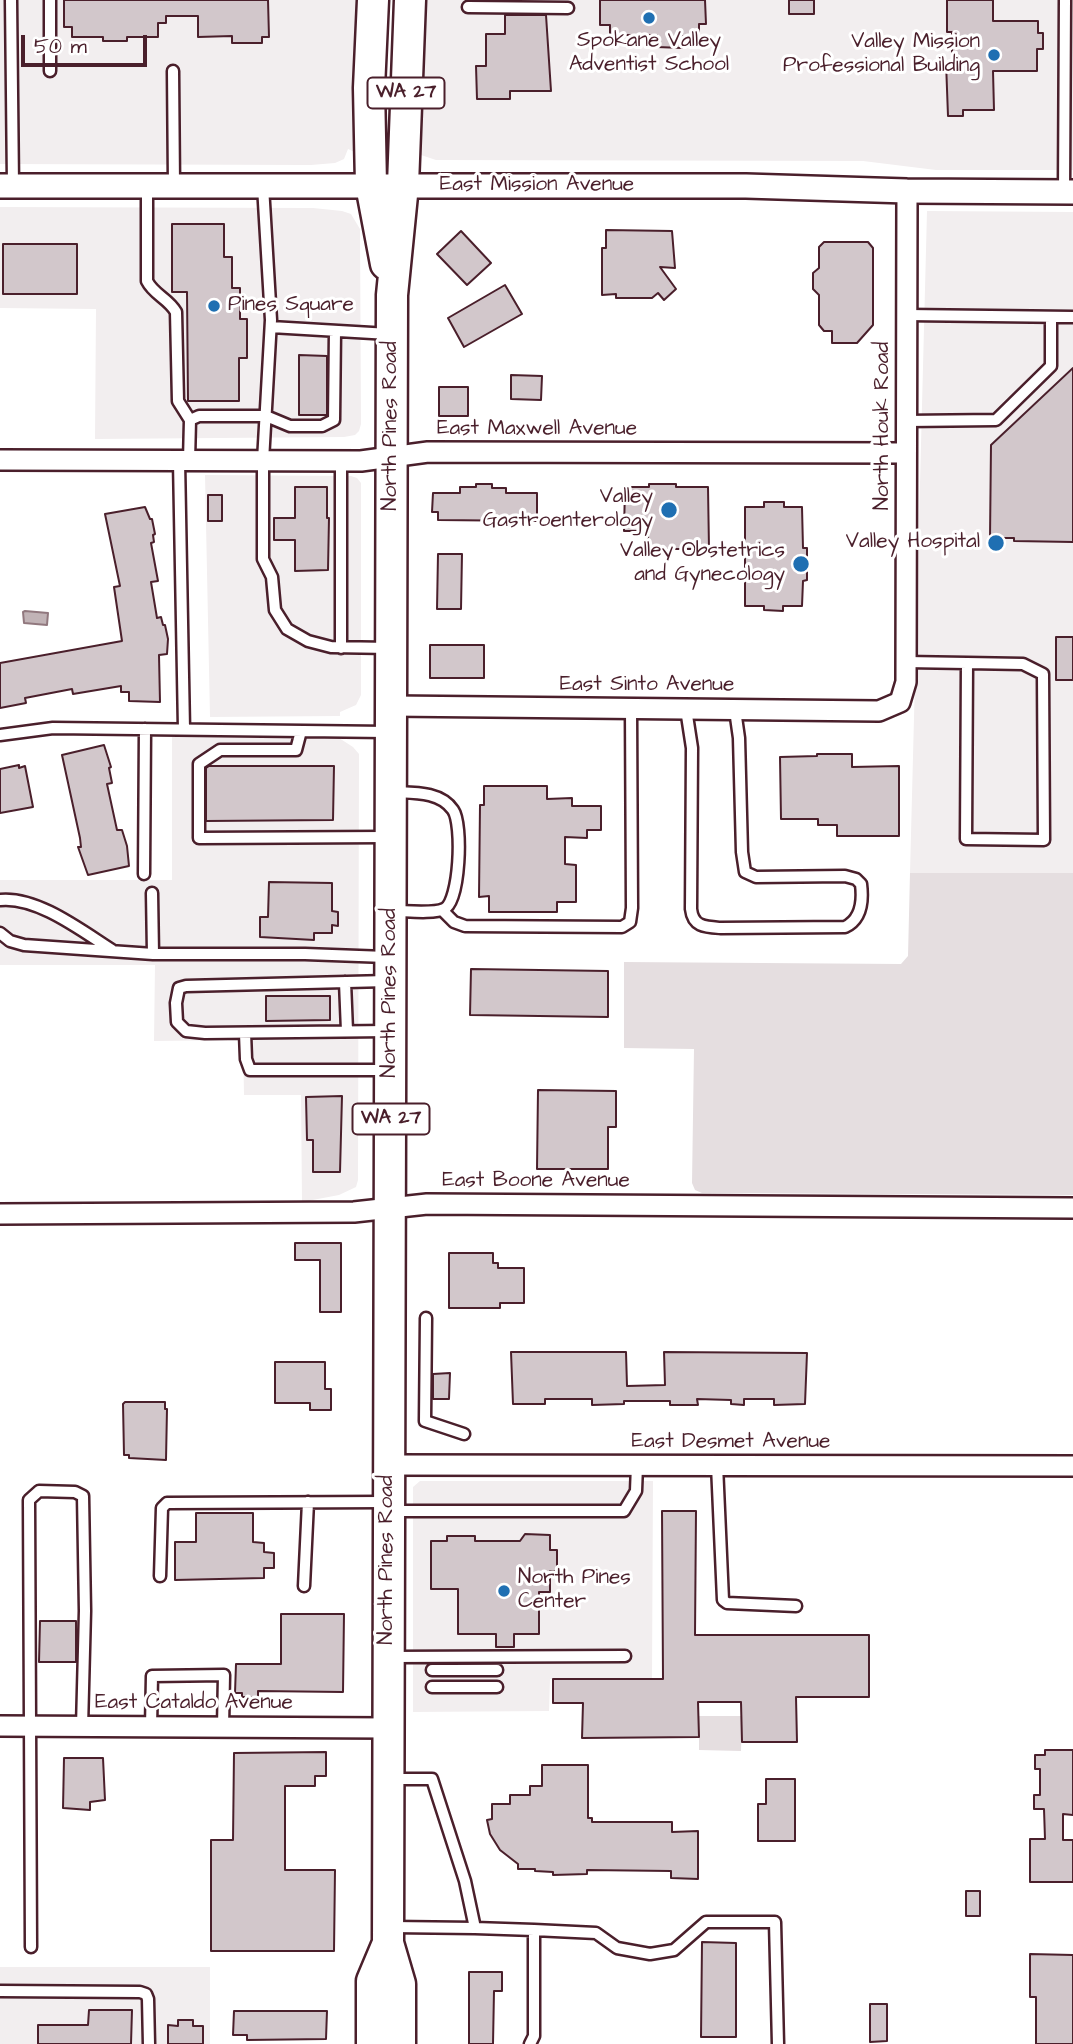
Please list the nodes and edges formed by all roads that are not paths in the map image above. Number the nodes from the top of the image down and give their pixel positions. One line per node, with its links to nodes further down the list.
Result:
1 (11, 0): 10 (lane)
2 (50, 0): 8 (lane)
3 (373, 0): 14 (main road, North Pines Road / WA 27)
4 (410, 0): 15 (main road, North Pines Road / WA 27)
5 (1065, 0): 17 (lane)
6 (468, 7): 7 (lane)
7 (568, 8)
8 (50, 71)
9 (173, 71): 12 (lane)
10 (6, 186): 11 (street, East Mission Avenue)
11 (147, 186): 12 (street, East Mission Avenue); 26 (lane)
12 (174, 186): 13 (street, East Mission Avenue)
13 (262, 186): 14 (street, East Mission Avenue); 22 (lane)
14 (370, 186): 15 (street, East Mission Avenue); 18 (main road, North Pines Road / WA 27)
15 (403, 186): 16 (street, East Mission Avenue); 18 (main road, North Pines Road / WA 27)
16 (907, 191): 17 (street, East Mission Avenue); 19 (street, North Houk Road)
17 (1068, 192)
18 (392, 295): 24 (main road, North Pines Road / WA 27)
19 (907, 315): 20 (lane); 27 (street, North Houk Road)
20 (1051, 317): 21 (lane); 27 (lane)
21 (1073, 317)
22 (271, 327): 23 (lane); 25 (lane)
23 (335, 331): 24 (lane); 25 (lane)
24 (392, 334): 29 (main road, North Pines Road / WA 27)
25 (266, 416): 26 (lane); 32 (lane)
26 (190, 421): 31 (lane)
27 (906, 421): 28 (street, North Houk Road)
28 (906, 453): 29 (street, East Maxwell Avenue); 36 (street, North Houk Road)
29 (392, 457): 33 (street, East Maxwell Avenue); 35 (main road, North Pines Road / WA 27)
30 (0, 460): 31 (street, East Maxwell Avenue)
31 (184, 461): 32 (street, East Maxwell Avenue); 44 (lane)
32 (263, 461): 33 (street, East Maxwell Avenue); 34 (lane)
33 (341, 462): 34 (lane)
34 (341, 648): 35 (lane)
35 (392, 648): 42 (main road, North Pines Road / WA 27)
36 (906, 662): 37 (lane); 38 (street, North Houk Road)
37 (967, 663): 37 (lane)
38 (900, 702): 41 (street, East Sinto Avenue)
39 (631, 709): 40 (street, East Sinto Avenue); 42 (street, East Sinto Avenue); 54 (lane)
40 (686, 709): 41 (street, East Sinto Avenue); 41 (lane)
41 (735, 709)
42 (391, 719): 46 (lane); 49 (main road, North Pines Road / WA 27)
43 (145, 729): 44 (lane); 47 (lane); 51 (lane)
44 (184, 729): 45 (lane)
45 (220, 730): 46 (lane); 48 (lane)
46 (301, 731): 48 (lane)
47 (0, 735)
48 (220, 750): 50 (lane)
49 (391, 792): 50 (main road, North Pines Road / WA 27); 54 (lane)
50 (390, 837): 55 (main road, North Pines Road / WA 27)
51 (144, 874)
52 (152, 893): 58 (lane)
53 (0, 900): 57 (lane)
54 (442, 910): 55 (lane)
55 (390, 911): 59 (main road, North Pines Road / WA 27)
56 (0, 933): 57 (lane)
57 (116, 952): 58 (lane)
58 (153, 954): 59 (lane)
59 (391, 969): 60 (lane); 62 (main road, North Pines Road / WA 27)
60 (345, 982): 61 (lane); 63 (lane)
61 (347, 1031): 62 (lane); 63 (lane)
62 (391, 1031): 64 (main road, North Pines Road / WA 27)
63 (245, 1032): 64 (lane)
64 (391, 1070): 65 (main road, North Pines Road / WA 27)
65 (391, 1207): 66 (street, East Boone Avenue); 67 (street, East Boone Avenue); 70 (main road, North Pines Road / WA 27)
66 (1073, 1208)
67 (0, 1214)
68 (426, 1318): 69 (lane)
69 (464, 1434)
70 (388, 1465): 71 (street, East Desmet Avenue); 75 (main road, North Pines Road / WA 27)
71 (637, 1465): 72 (street, East Desmet Avenue); 75 (lane)
72 (717, 1465): 73 (street, East Desmet Avenue); 78 (lane)
73 (1073, 1466)
74 (308, 1502): 75 (lane); 76 (lane); 77 (lane)
75 (388, 1507): 80 (main road, North Pines Road / WA 27)
76 (160, 1576)
77 (304, 1586)
78 (796, 1606)
79 (625, 1656): 80 (lane)
80 (388, 1657): 90 (main road, North Pines Road / WA 27)
81 (432, 1670): 82 (lane)
82 (497, 1670)
83 (432, 1687): 84 (lane)
84 (497, 1687)
85 (0, 1726): 86 (street, East Cataldo Avenue)
86 (28, 1727): 87 (street, East Cataldo Avenue); 87 (lane); 95 (lane)
87 (82, 1727): 88 (street, East Cataldo Avenue)
88 (151, 1727): 89 (street, East Cataldo Avenue); 89 (lane)
89 (223, 1727): 90 (street, East Cataldo Avenue)
90 (388, 1728): 91 (main road, North Pines Road / WA 27)
91 (388, 1779): 92 (lane); 94 (main road, North Pines Road / WA 27)
92 (475, 1928): 93 (lane); 94 (lane)
93 (534, 1930): 100 (lane); 101 (lane)
94 (388, 1935): 98 (main road, North Pines Road / WA 27); 99 (main road, North Pines Road / WA 27)
95 (31, 1947)
96 (0, 1992): 97 (lane)
97 (149, 2044)
98 (372, 2044)
99 (400, 2044)
100 (530, 2044)
101 (778, 2044)

